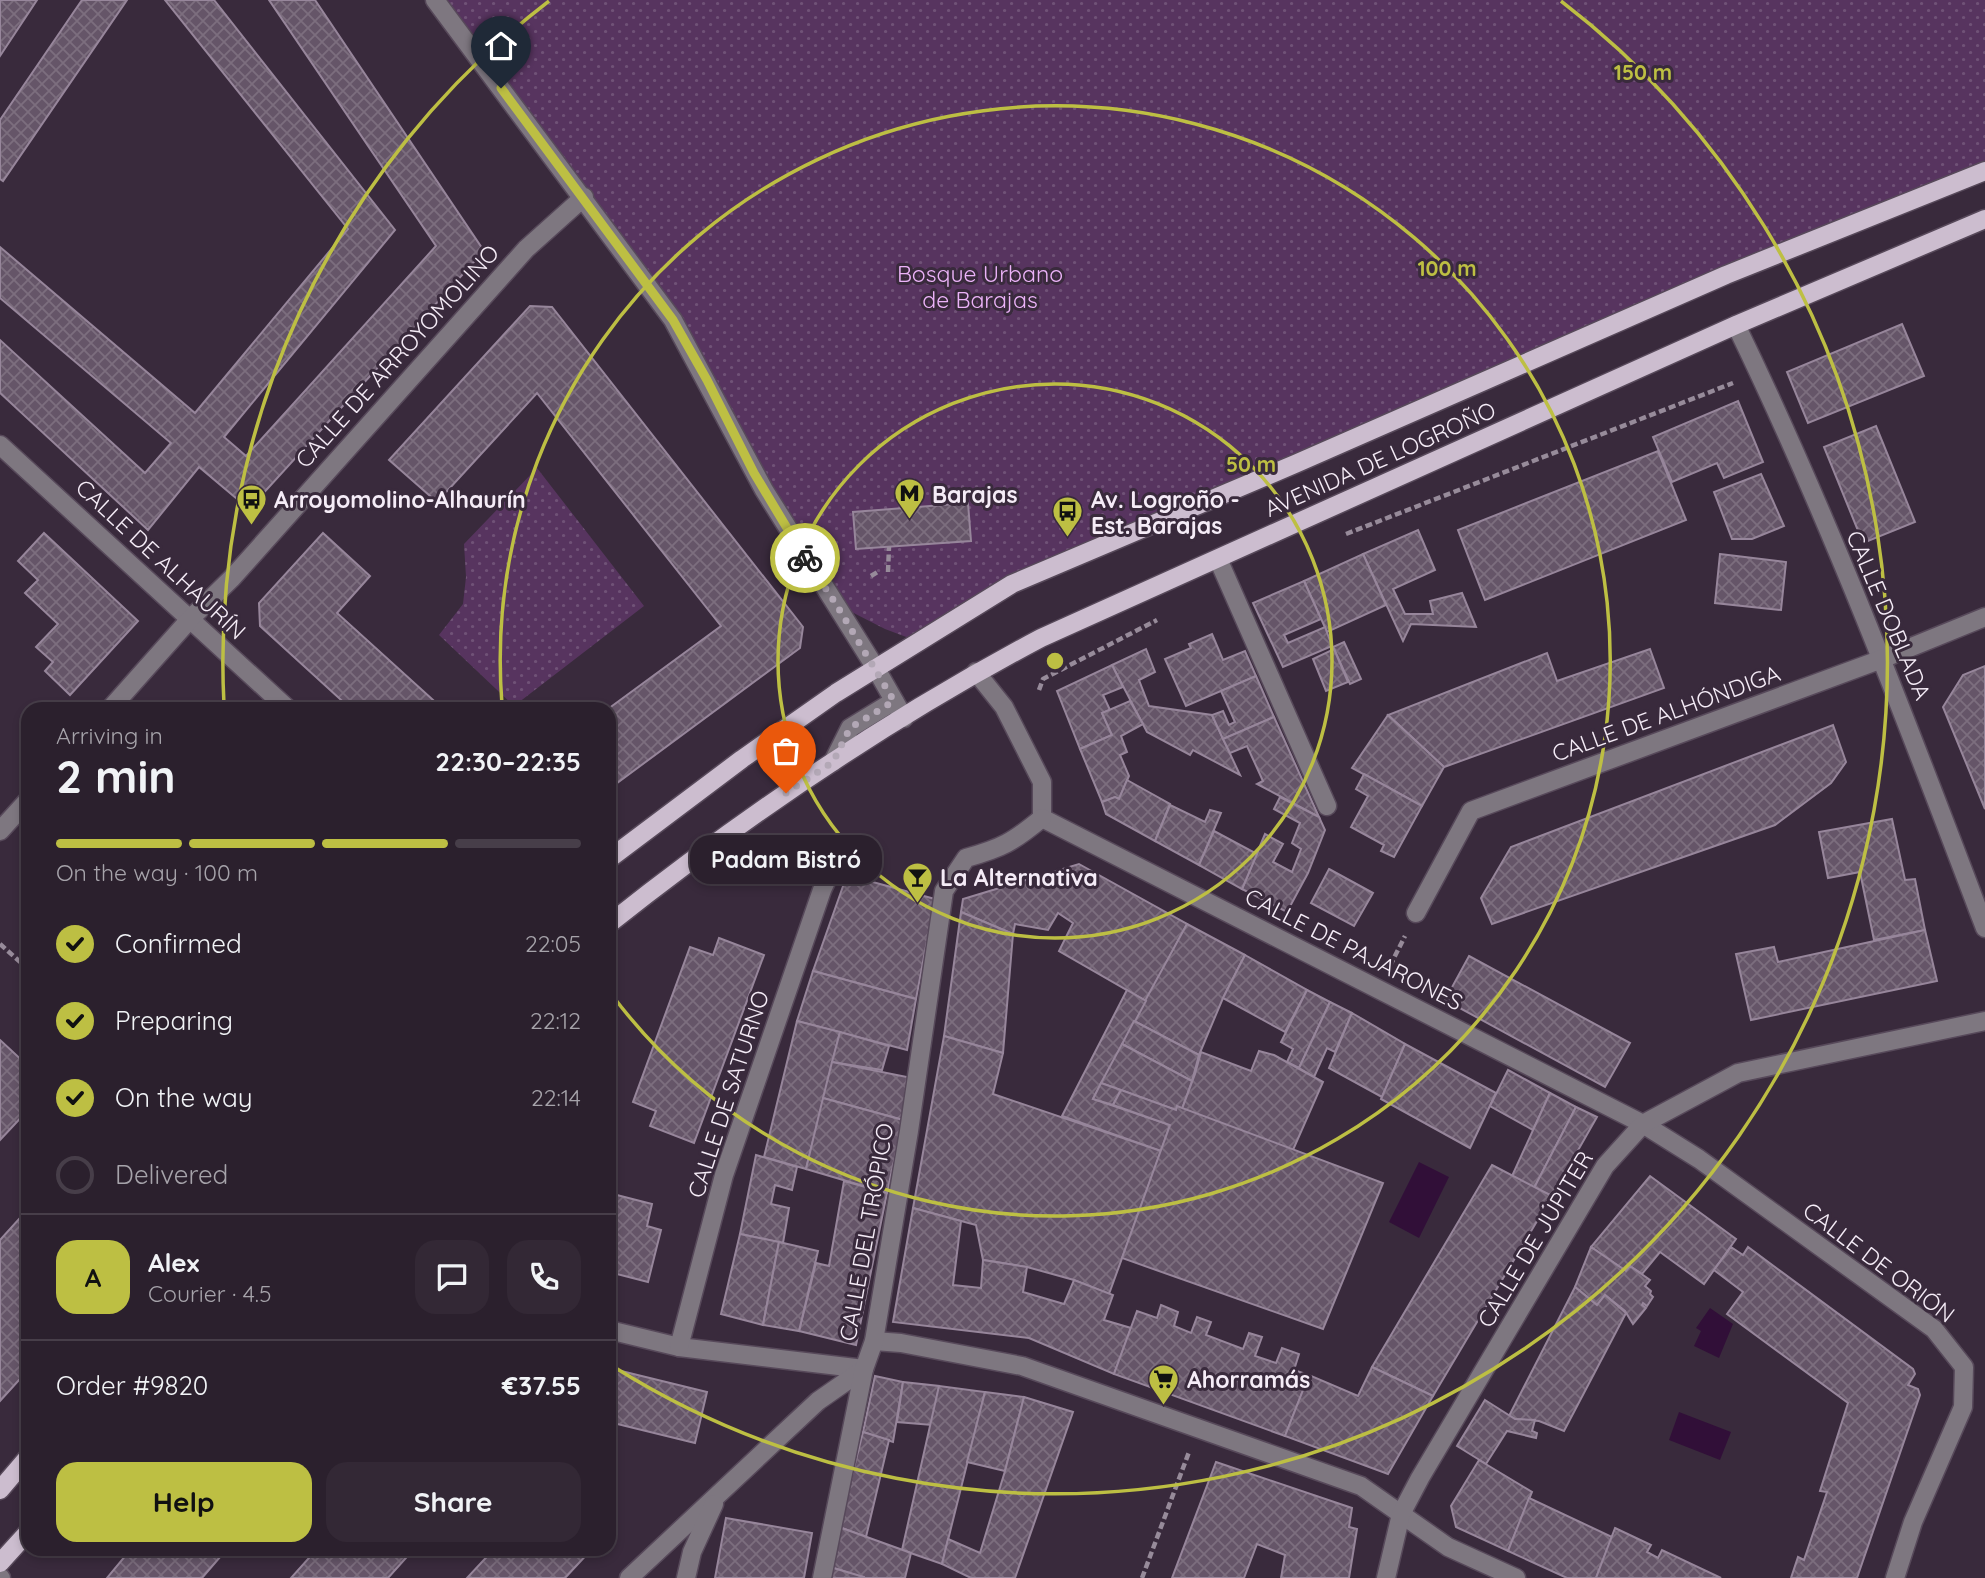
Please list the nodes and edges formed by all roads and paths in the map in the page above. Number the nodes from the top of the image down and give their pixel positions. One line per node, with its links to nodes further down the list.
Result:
1 (435, 0): 3 (street)
2 (1985, 171): 18 (main road, AVENIDA DE LOGROÑO)
3 (584, 197): 16 (street, CALLE DE ARROYOMOLINO); 18 (street)
4 (1985, 219): 5 (main road, AVENIDA DE LOGROÑO)
5 (1736, 325): 10 (main road, AVENIDA DE LOGROÑO); 17 (street, CALLE DOBLADA)
6 (1740, 380): 8 (path)
7 (0, 445): 16 (street, CALLE DE ALHAURÍN)
8 (1343, 535)
9 (889, 547): 12 (path)
10 (1219, 559): 19 (main road, AVENIDA DE LOGROÑO); 26 (street)
11 (879, 571): 13 (path)
12 (888, 572)
13 (871, 576)
14 (1167, 614): 20 (path)
15 (1985, 617): 17 (street, CALLE DE ALHÓNDIGA)
16 (190, 619): 22 (street, CALLE DE ARROYOMOLINO); 23 (street, CALLE DE ALHAURÍN)
17 (1882, 659): 32 (street, CALLE DE ALHÓNDIGA); 34 (street, CALLE DOBLADA)
18 (875, 667): 21 (street); 30 (main road, AVENIDA DE LOGROÑO)
19 (976, 673): 24 (main road, AVENIDA DE LOGROÑO); 28 (street)
20 (1039, 690)
21 (894, 701): 24 (street); 25 (street)
22 (116, 702)
23 (280, 702)
24 (904, 718): 25 (main road, AVENIDA DE LOGROÑO)
25 (833, 762): 33 (main road, AVENIDA DE LOGROÑO)
26 (1327, 806)
27 (21, 808): 29 (street)
28 (1042, 818): 37 (street, CALLE DE PAJARONES); 41 (street, CALLE DEL TRÓPICO)
29 (0, 831)
30 (616, 854)
31 (836, 860): 42 (street, CALLE DE SATURNO)
32 (1416, 913): 37 (path)
33 (616, 919)
34 (1985, 928)
35 (0, 944): 36 (path)
36 (21, 963)
37 (1378, 989): 39 (street, CALLE DE PAJARONES)
38 (1985, 1021): 39 (street, CALLE DE JÚPITER)
39 (1643, 1124): 48 (street, CALLE DE JÚPITER); 57 (street, CALLE DE ORIÓN)
40 (616, 1332): 42 (street)
41 (874, 1341): 43 (street, CALLE DEL TRÓPICO); 48 (street)
42 (679, 1348): 43 (street)
43 (864, 1368): 47 (street); 53 (street, CALLE DEL TRÓPICO)
44 (1191, 1448): 54 (path)
45 (21, 1465): 46 (main road)
46 (0, 1490)
47 (717, 1497): 51 (street); 52 (street)
48 (1401, 1514): 55 (street, CALLE DE JÚPITER); 56 (street)
49 (21, 1540): 50 (main road)
50 (0, 1563)
51 (629, 1578)
52 (686, 1578)
53 (822, 1578)
54 (1142, 1578)
55 (1386, 1578)
56 (1516, 1578)
57 (1895, 1578)

